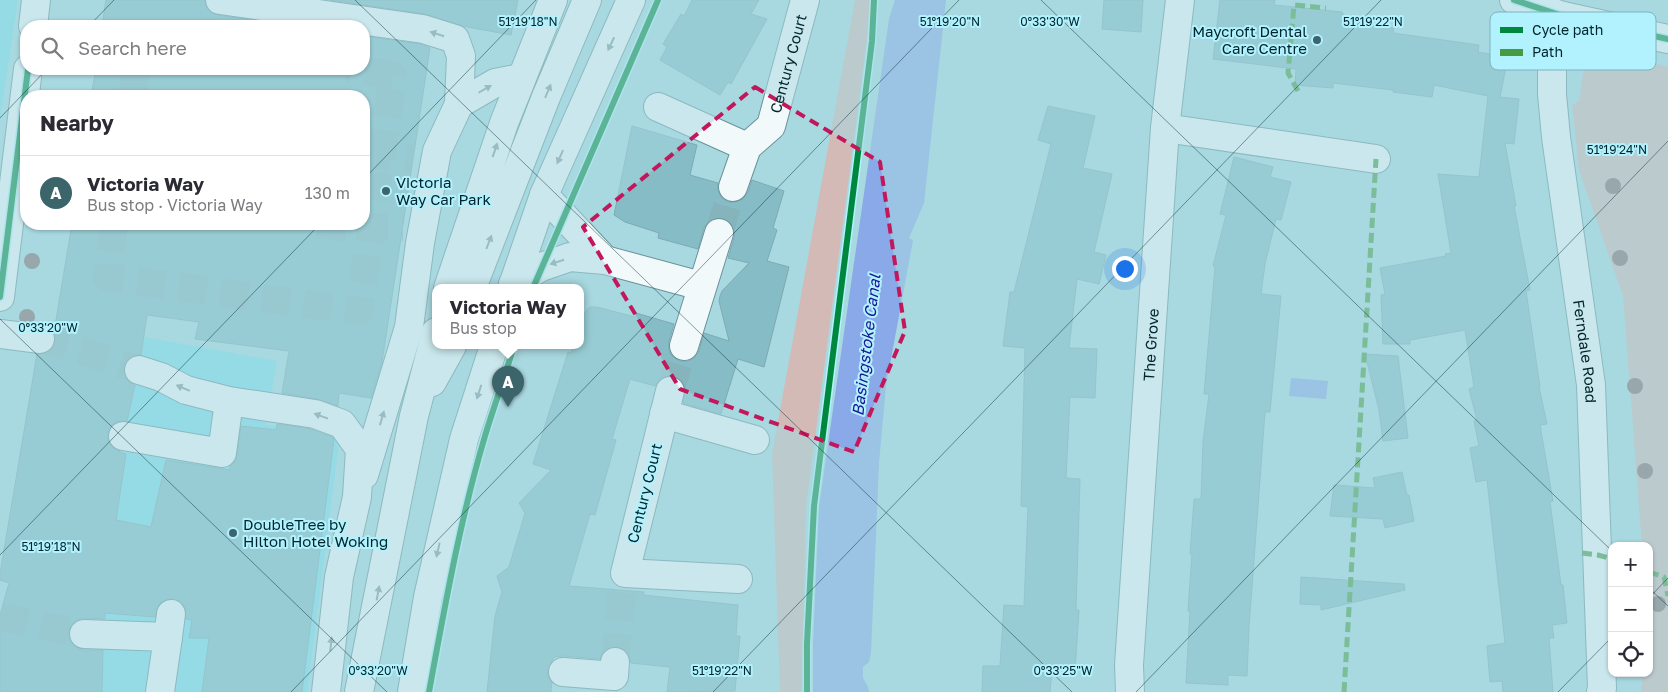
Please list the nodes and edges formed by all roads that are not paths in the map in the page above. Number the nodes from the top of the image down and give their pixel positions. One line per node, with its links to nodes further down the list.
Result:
1 (36, 0): 10 (main road)
2 (220, 0): 11 (main road, one-way to 2)
3 (553, 0): 15 (main road)
4 (587, 0): 30 (main road, one-way to 4)
5 (632, 0): 26 (main road, one-way to 26)
6 (805, 0): 22 (main road, Century Court)
7 (1180, 0): 19 (main road, The Grove)
8 (1539, 6): 9 (main road)
9 (1562, 12)
10 (34, 20)
11 (360, 20)
12 (370, 21): 17 (main road, one-way to 12)
13 (1551, 70): 56 (main road, Ferndale Road)
14 (27, 75): 16 (main road)
15 (521, 78): 17 (main road, one-way to 15); 29 (main road, one-way to 15)
16 (25, 90)
17 (459, 104): 21 (main road)
18 (658, 107): 22 (main road)
19 (1166, 128): 24 (main road); 55 (main road, The Grove)
20 (20, 134): 34 (main road)
21 (442, 142): 23 (main road); 46 (main road, one-way to 21)
22 (747, 147): 25 (main road, Century Court)
23 (413, 159)
24 (1376, 159)
25 (733, 188)
26 (544, 195): 28 (main road); 31 (main road)
27 (719, 233): 33 (main road)
28 (605, 260): 32 (main road, one-way to 32); 33 (main road)
29 (449, 284)
30 (474, 284)
31 (513, 284)
32 (515, 284)
33 (701, 286): 37 (main road)
34 (0, 297)
35 (0, 334): 36 (main road)
36 (40, 340)
37 (684, 346)
38 (432, 347): 43 (main road)
39 (450, 349): 43 (main road)
40 (493, 349): 54 (main road, one-way to 54)
41 (139, 370): 42 (main road, one-way to 41)
42 (229, 401): 44 (main road); 46 (main road, one-way to 42)
43 (414, 416): 53 (main road, one-way to 43)
44 (123, 436)
45 (755, 440): 47 (main road, Century Court)
46 (357, 497): 52 (main road, one-way to 46)
47 (738, 579)
48 (84, 634): 51 (main road)
49 (564, 672): 50 (main road)
50 (619, 677)
51 (160, 692)
52 (326, 692)
53 (359, 692)
54 (412, 692)
55 (1130, 692)
56 (1601, 692)

